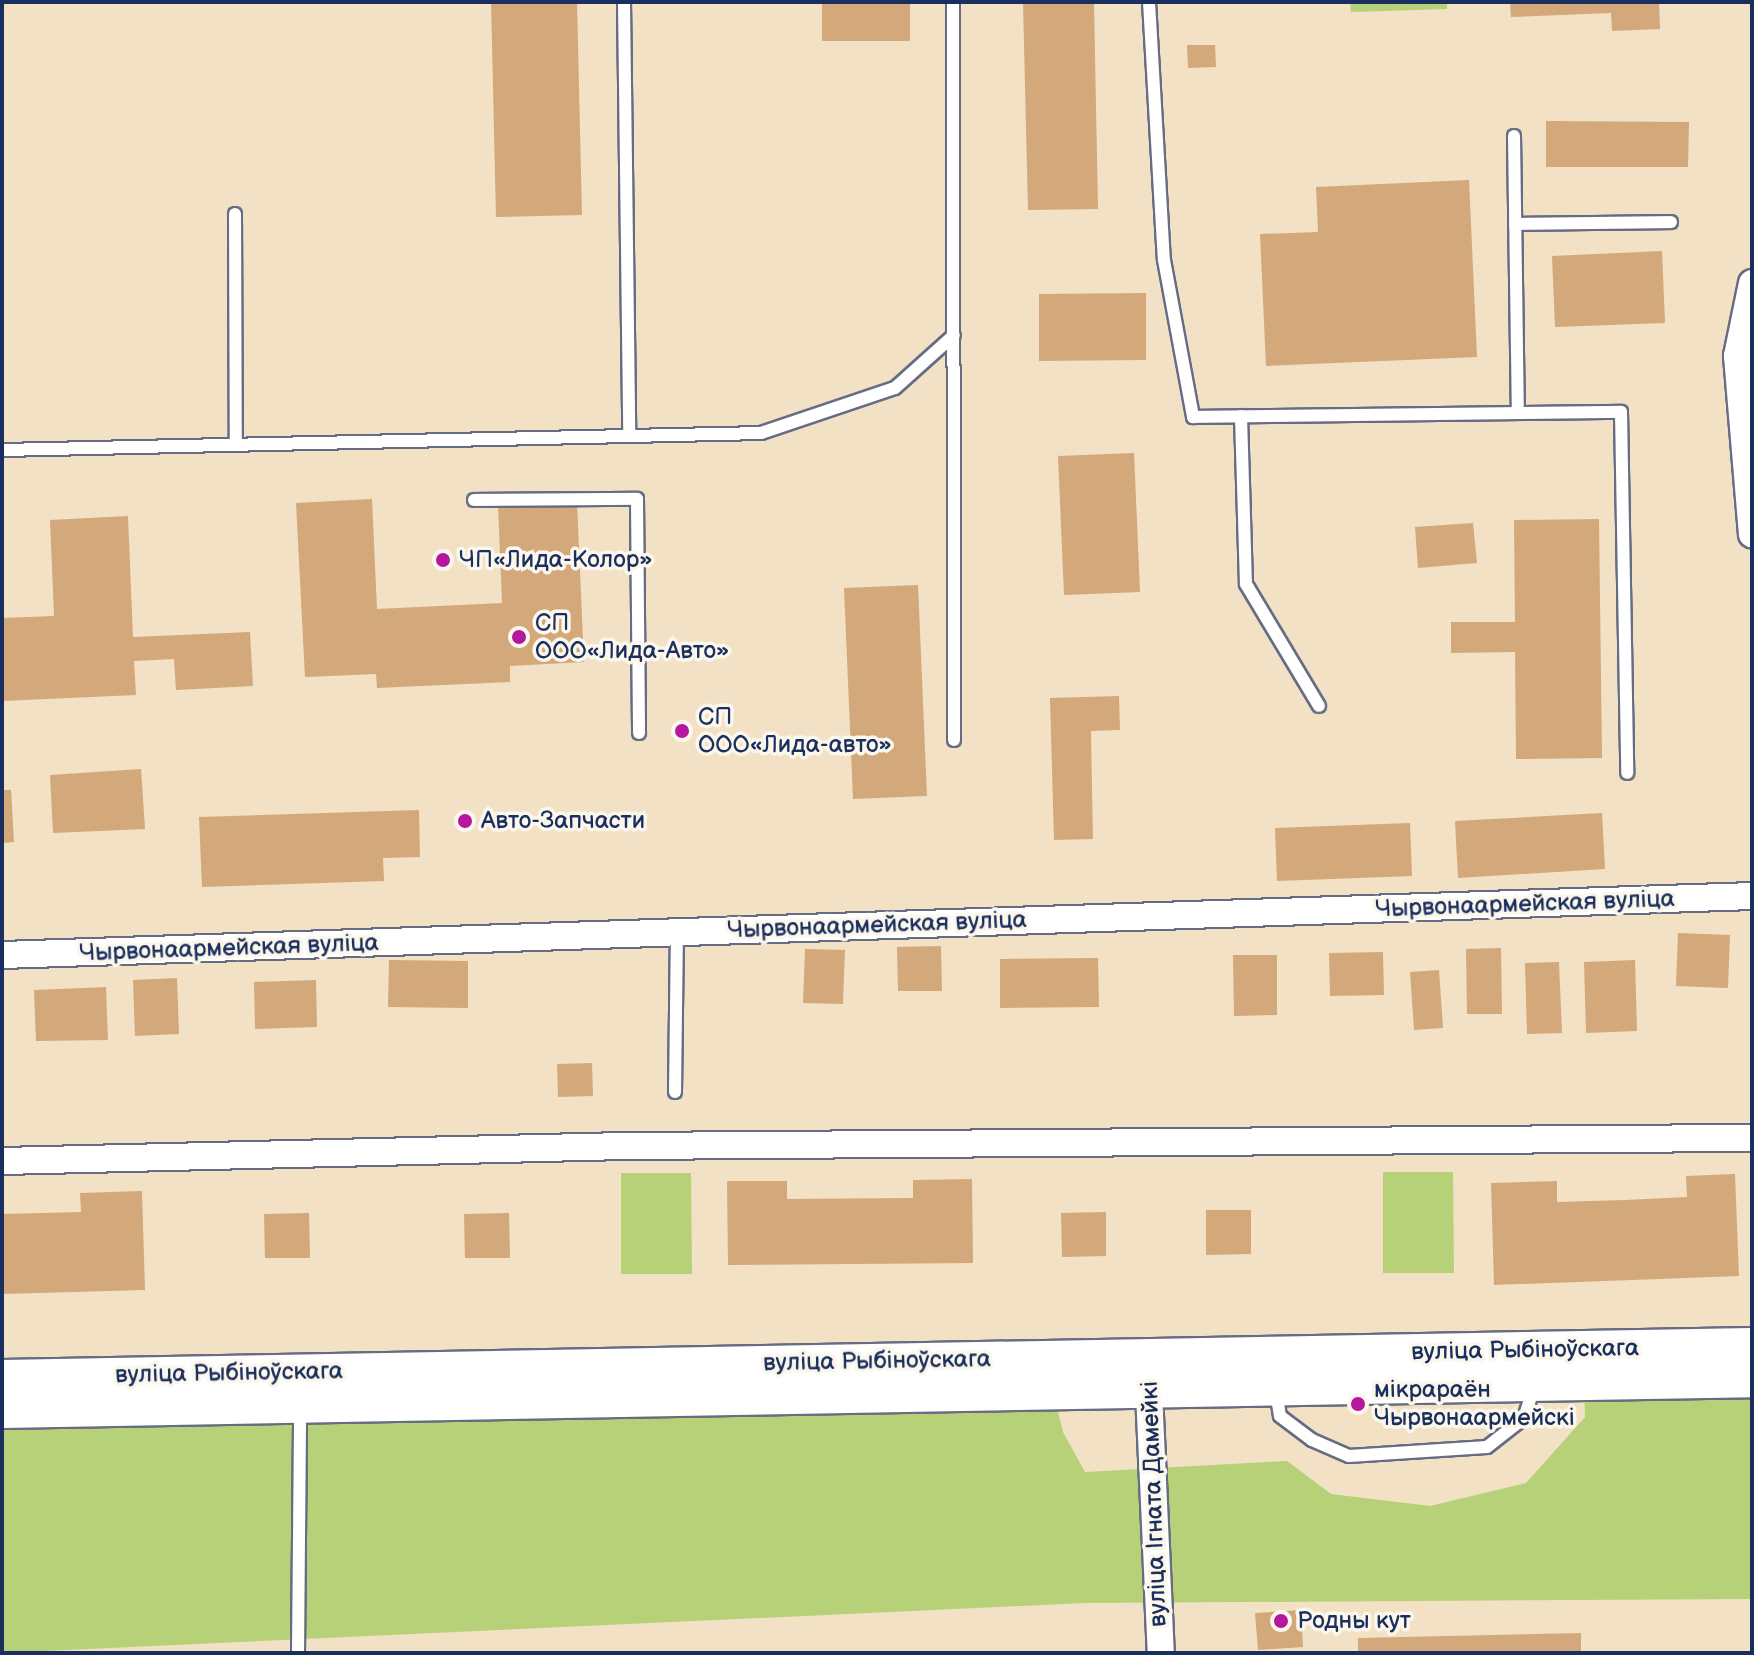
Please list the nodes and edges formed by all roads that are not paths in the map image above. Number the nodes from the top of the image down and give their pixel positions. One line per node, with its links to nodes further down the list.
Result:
1 (624, 2): 12 (lane)
2 (953, 2): 9 (lane)
3 (1149, 2): 11 (lane)
4 (1514, 136): 7 (lane)
5 (235, 214): 13 (lane)
6 (1671, 222): 7 (lane)
7 (1515, 224): 10 (lane)
8 (1752, 283): 16 (street)
9 (954, 335): 12 (lane); 19 (lane)
10 (1518, 413): 11 (lane); 20 (lane)
11 (1241, 416): 17 (lane)
12 (629, 436): 13 (lane)
13 (236, 445): 14 (lane)
14 (2, 450)
15 (474, 500): 18 (lane)
16 (1752, 534)
17 (1319, 706)
18 (639, 733)
19 (954, 740)
20 (1627, 773)
21 (1752, 896): 22 (street, Чырвонаармейская вуліца)
22 (677, 932): 23 (street, Чырвонаармейская вуліца); 24 (lane)
23 (2, 955)
24 (675, 1092)
25 (1752, 1138): 26 (street)
26 (2, 1161)
27 (1752, 1346): 28 (main road, вуліца Рыбіноўскага)
28 (1273, 1371): 29 (main road, вуліца Рыбіноўскага); 32 (main road, вуліца Рыбіноўскага); 32 (lane)
29 (1148, 1373): 30 (main road, вуліца Рыбіноўскага); 33 (main road, вуліца Рыбіноўскага); 36 (street, вуліца Ігната Дамейкі)
30 (2, 1378)
31 (1752, 1379): 32 (main road, вуліца Рыбіноўскага)
32 (1536, 1383)
33 (300, 1405): 34 (main road, вуліца Рыбіноўскага); 35 (lane)
34 (2, 1410)
35 (298, 1653)
36 (1161, 1653)

